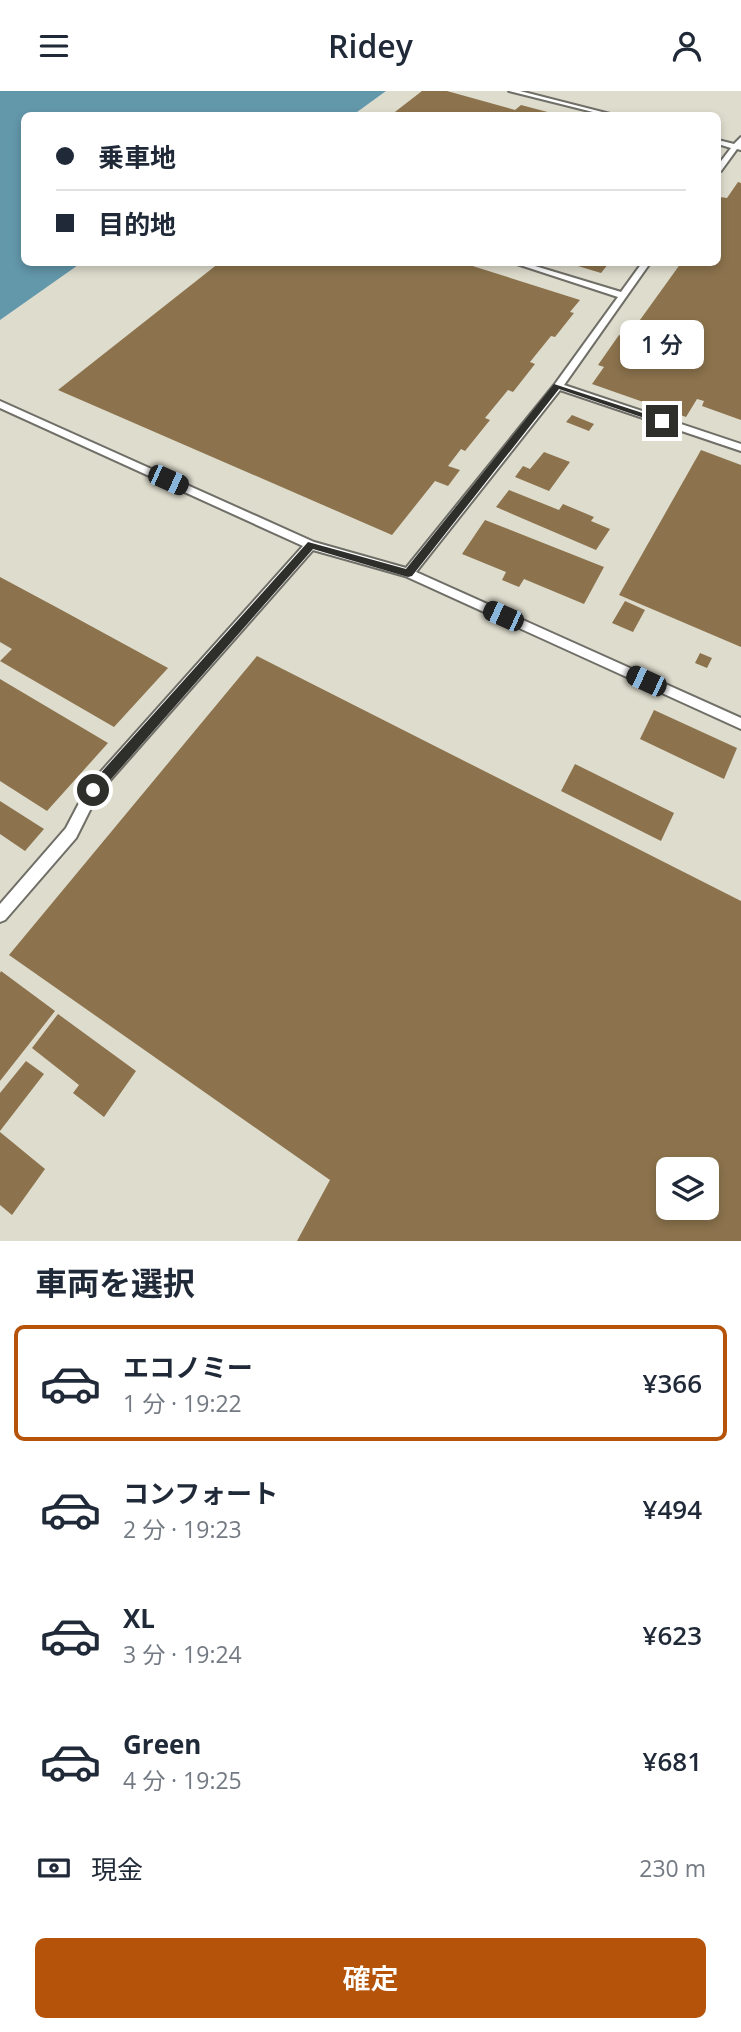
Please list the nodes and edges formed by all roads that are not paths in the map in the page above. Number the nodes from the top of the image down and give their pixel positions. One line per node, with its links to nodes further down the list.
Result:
1 (512, 91): 2 (lane)
2 (599, 112)
3 (741, 139): 5 (lane)
4 (721, 143): 5 (lane)
5 (738, 147): 6 (lane)
6 (721, 166)
7 (528, 266): 9 (lane)
8 (644, 266): 9 (lane)
9 (621, 295): 10 (lane)
10 (558, 386): 12 (lane); 14 (lane)
11 (0, 404): 13 (lane)
12 (741, 448)
13 (311, 545): 14 (lane); 16 (lane)
14 (408, 573): 15 (lane)
15 (741, 724)
16 (0, 915)

